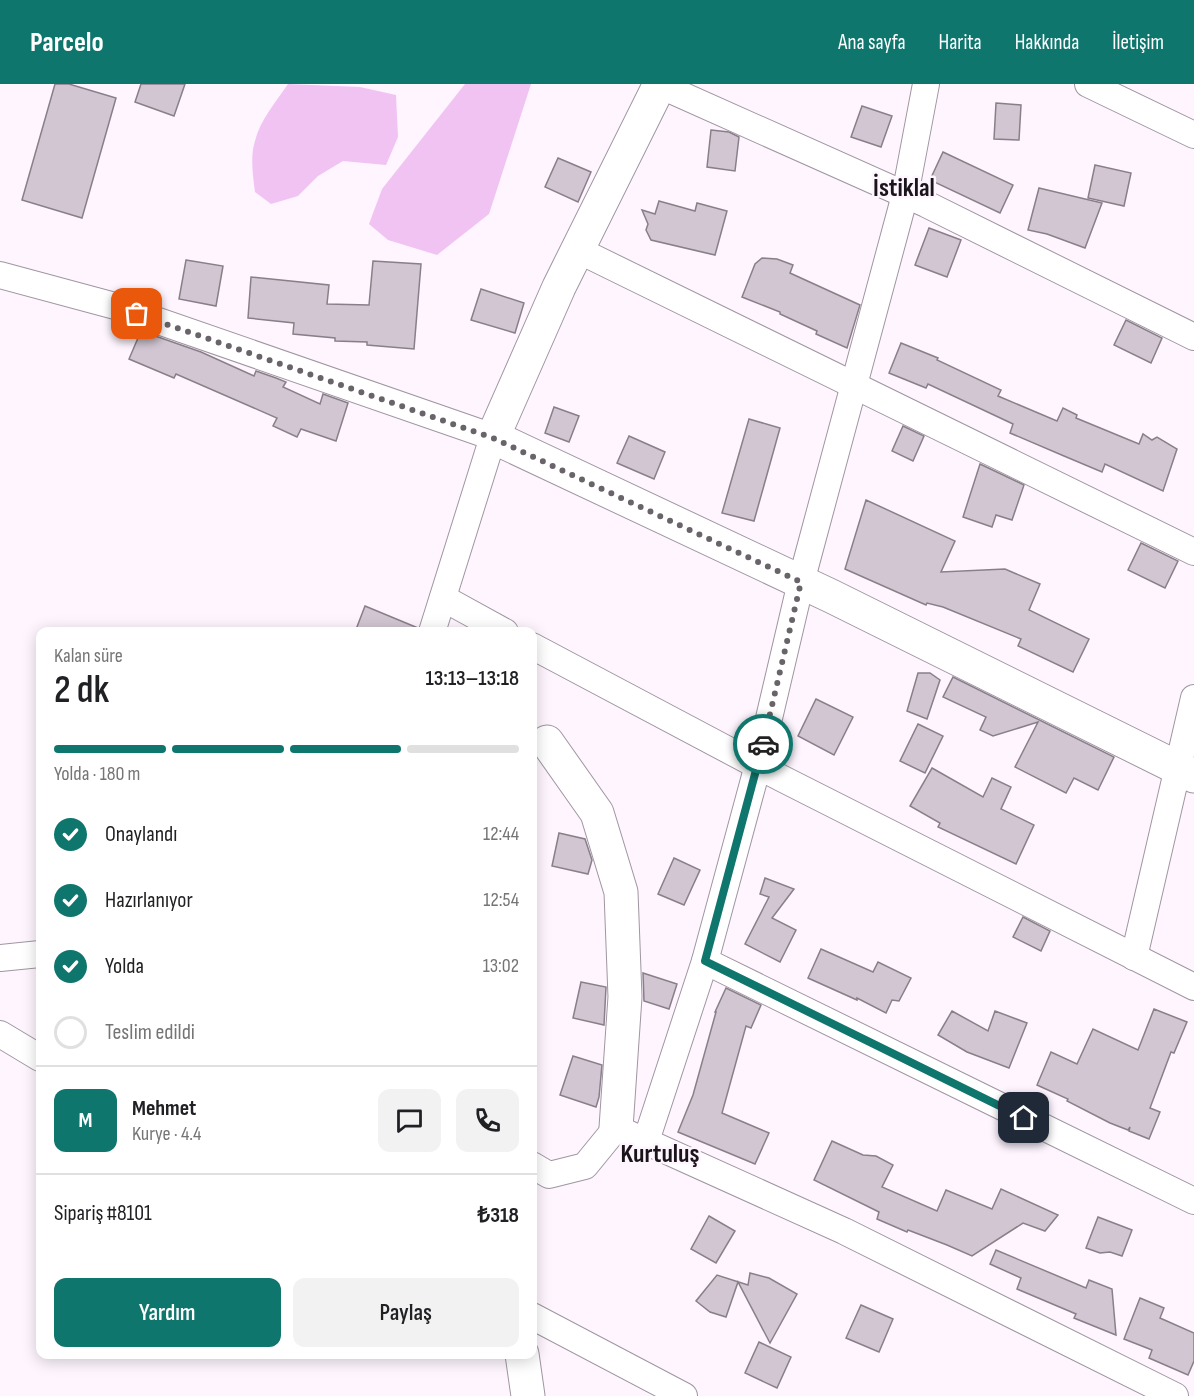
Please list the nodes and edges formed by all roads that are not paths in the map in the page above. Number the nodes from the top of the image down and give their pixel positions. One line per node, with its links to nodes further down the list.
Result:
1 (659, 84): 5 (street); 6 (street)
2 (926, 84): 5 (street)
3 (1088, 84): 4 (street)
4 (1194, 135)
5 (905, 195): 8 (street); 9 (street)
6 (578, 250): 9 (street); 10 (street)
7 (0, 275): 10 (street)
8 (1194, 337)
9 (854, 386): 11 (street); 12 (street)
10 (493, 438): 12 (street); 13 (street)
11 (1194, 552)
12 (801, 582): 19 (street); 20 (street)
13 (443, 598): 14 (street); 15 (street)
14 (434, 627)
15 (496, 627)
16 (537, 649): 19 (street)
17 (1194, 698): 20 (street)
18 (547, 742): 28 (street)
19 (758, 765): 22 (street); 24 (street)
20 (1185, 772): 22 (street)
21 (36, 954): 23 (street)
22 (1134, 957): 25 (street)
23 (0, 958)
24 (705, 961): 29 (street); 31 (street)
25 (1194, 987)
26 (0, 1034): 27 (street)
27 (36, 1056)
28 (615, 1128): 29 (street); 30 (street)
29 (646, 1141): 36 (street)
30 (537, 1168)
31 (1194, 1201)
32 (537, 1319): 35 (street)
33 (523, 1359): 34 (street)
34 (528, 1396)
35 (684, 1396)
36 (1175, 1396)

